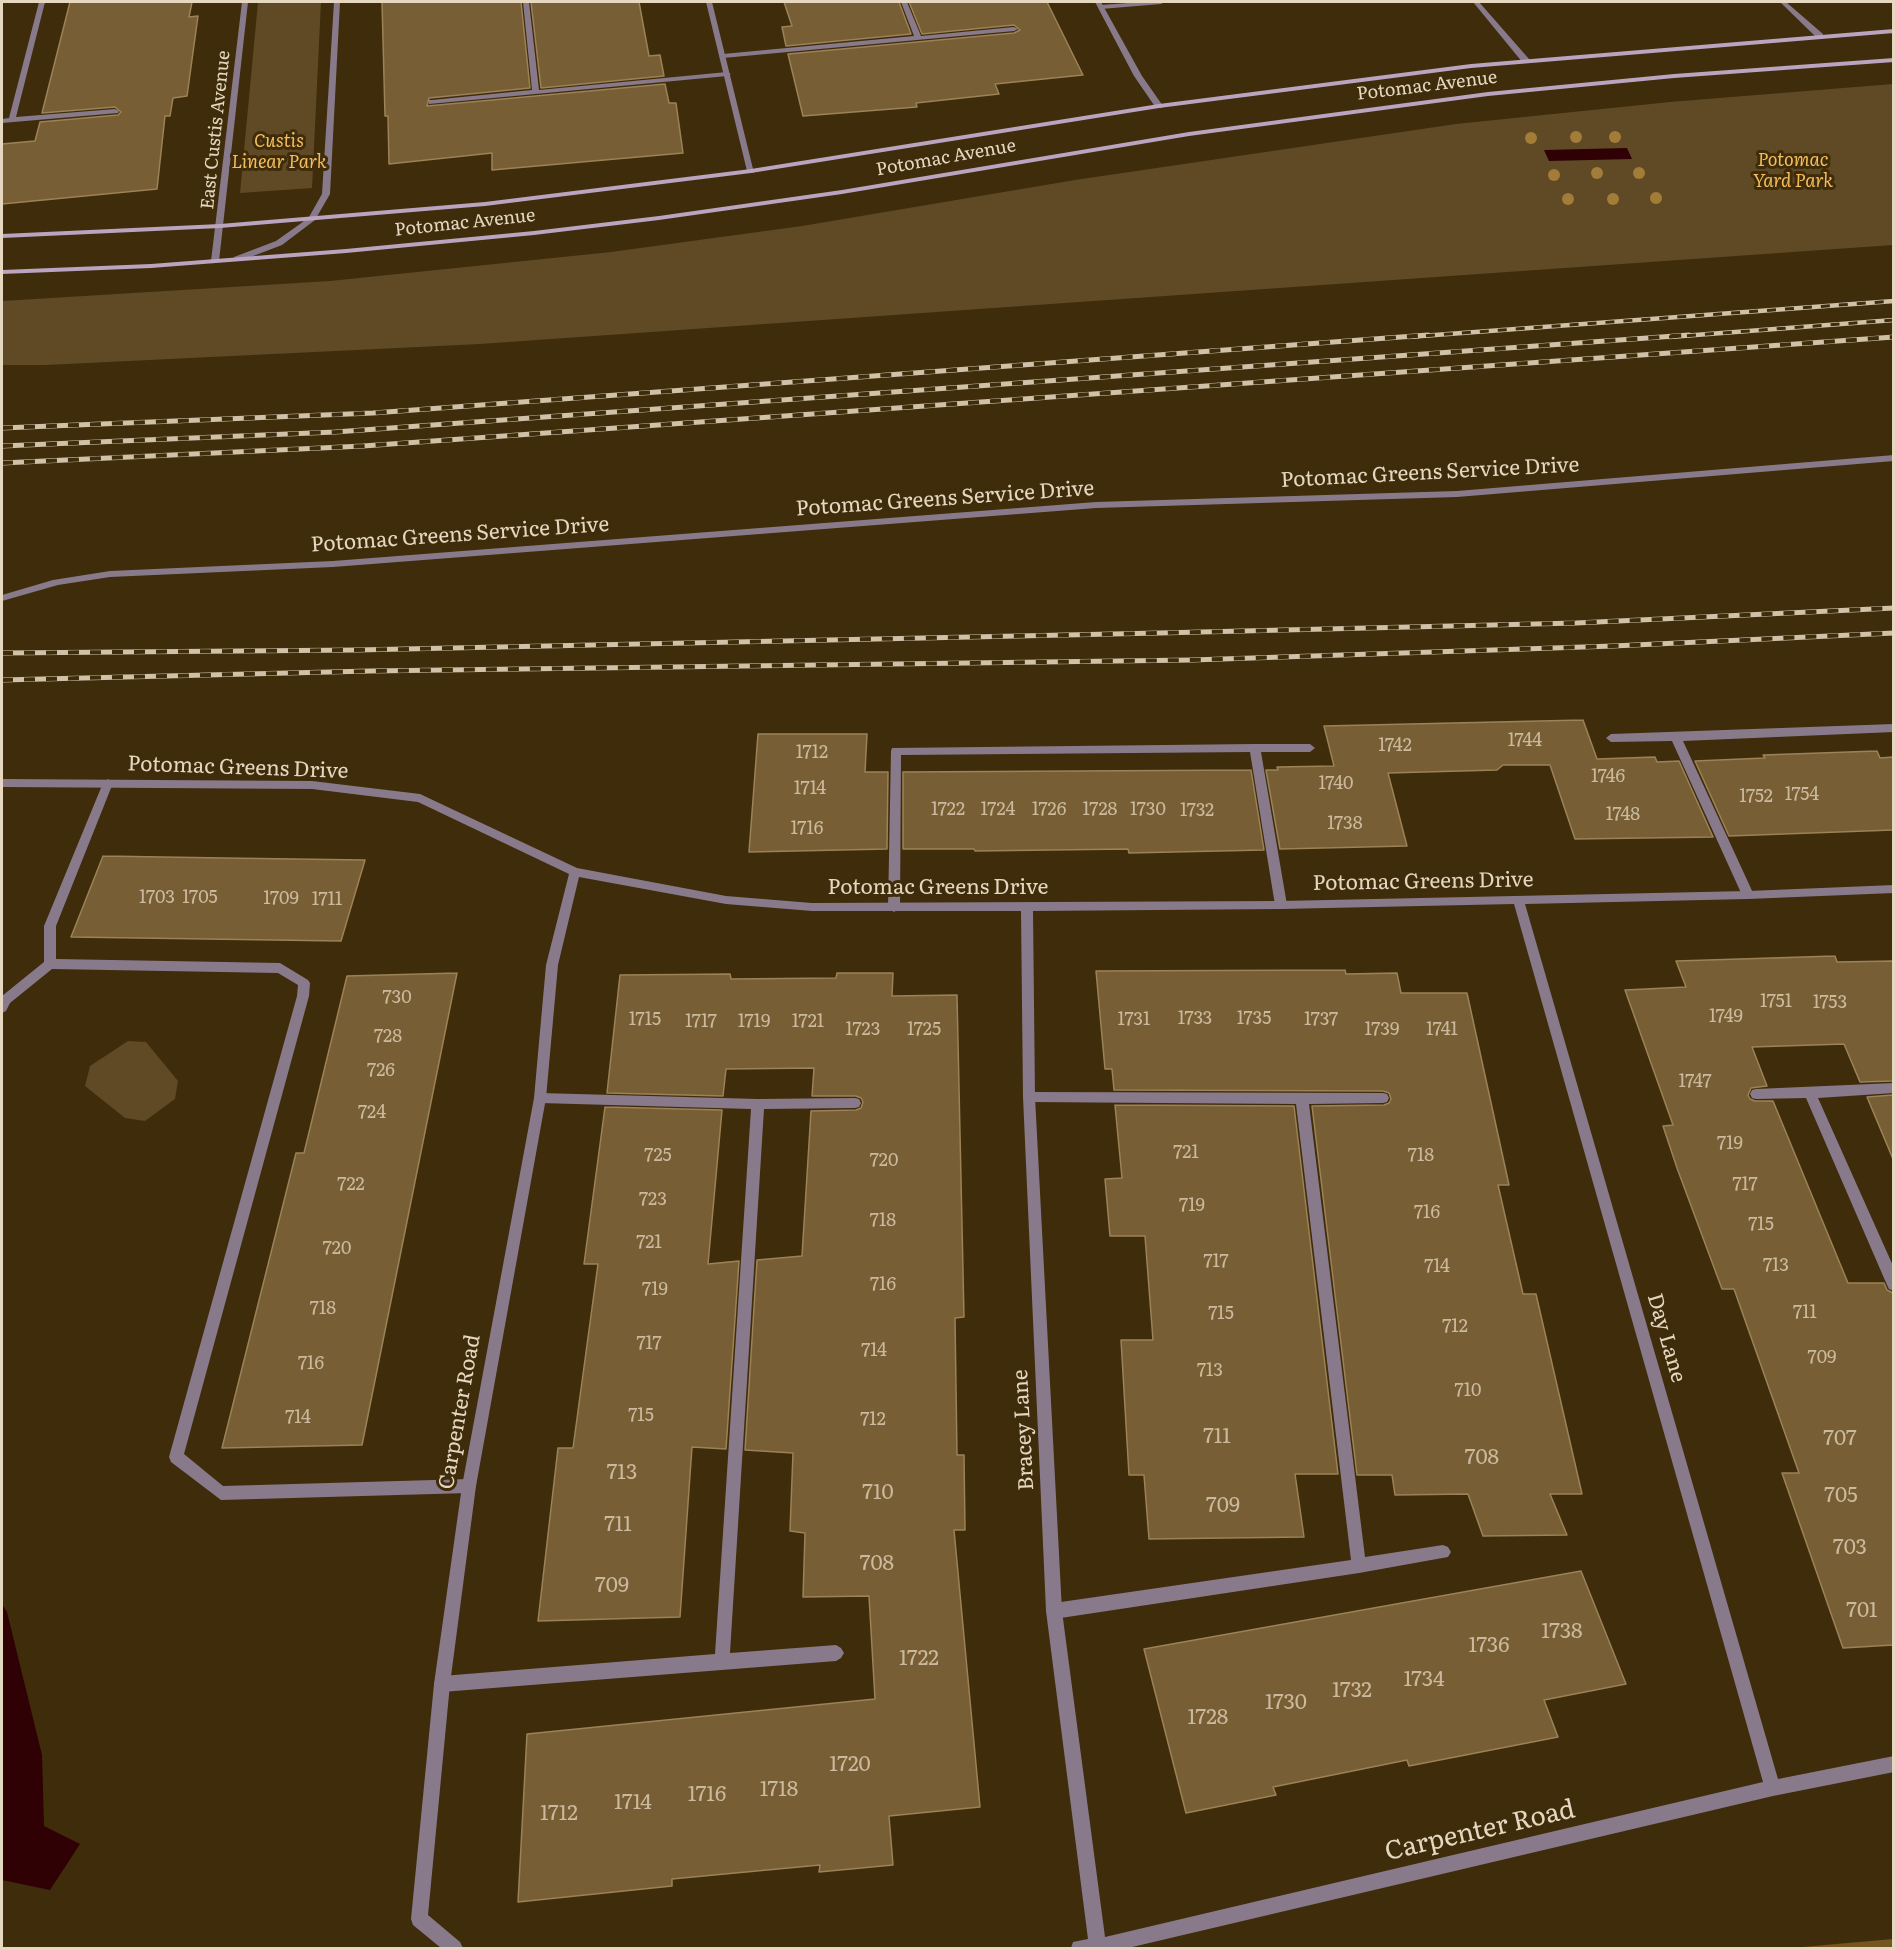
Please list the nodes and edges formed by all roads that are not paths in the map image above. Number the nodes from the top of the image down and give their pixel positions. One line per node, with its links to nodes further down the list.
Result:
1 (42, 2): 23 (street)
2 (245, 2): 27 (street, East Custis Avenue)
3 (337, 2): 26 (street)
4 (526, 2): 19 (street)
5 (709, 2): 15 (street)
6 (904, 2): 14 (street)
7 (1161, 2): 10 (street)
8 (1476, 2): 17 (street)
9 (1783, 2): 13 (street)
10 (1099, 4): 21 (street)
11 (1014, 29): 14 (street)
12 (1893, 31): 13 (street, Potomac Avenue)
13 (1820, 36): 17 (street, Potomac Avenue)
14 (918, 38): 15 (street)
15 (723, 56): 18 (street)
16 (1893, 60): 29 (street, Potomac Avenue)
17 (1526, 61): 21 (street, Potomac Avenue)
18 (727, 74): 19 (street); 25 (street)
19 (536, 92): 20 (street)
20 (432, 102)
21 (1159, 106): 25 (street, Potomac Avenue)
22 (115, 111): 23 (street)
23 (12, 120): 24 (street)
24 (2, 121)
25 (751, 171): 26 (street, Potomac Avenue)
26 (312, 218): 27 (street, Potomac Avenue); 29 (street)
27 (220, 226): 28 (street, Potomac Avenue); 30 (street, East Custis Avenue)
28 (2, 236)
29 (237, 259): 30 (street, Potomac Avenue)
30 (215, 261): 31 (street, Potomac Avenue)
31 (2, 272)
32 (1893, 458): 33 (street, Potomac Greens Service Drive)
33 (2, 598)
34 (1893, 728): 35 (street)
35 (1676, 736): 36 (street); 43 (street)
36 (1611, 738)
37 (1255, 748): 38 (street); 45 (street); 46 (street)
38 (1310, 748)
39 (2, 783): 40 (street, Potomac Greens Drive)
40 (108, 783): 41 (street, Potomac Greens Drive); 48 (street)
41 (575, 872): 46 (street, Potomac Greens Drive); 54 (street, Carpenter Road)
42 (1893, 889): 43 (street, Potomac Greens Drive)
43 (1748, 895): 44 (street, Potomac Greens Drive)
44 (1518, 899): 45 (street, Potomac Greens Drive); 68 (street, Day Lane)
45 (1281, 905): 47 (street, Potomac Greens Drive)
46 (894, 908): 47 (street, Potomac Greens Drive)
47 (1027, 908): 53 (street, Bracey Lane)
48 (50, 964): 49 (street); 60 (street)
49 (2, 1008)
50 (1893, 1088): 51 (street)
51 (1810, 1093): 52 (street); 59 (street)
52 (1756, 1094)
53 (1029, 1097): 56 (street); 63 (street, Bracey Lane)
54 (540, 1098): 58 (street); 60 (street, Carpenter Road)
55 (1383, 1098): 56 (street)
56 (1302, 1099): 62 (street)
57 (855, 1103): 58 (street)
58 (758, 1104): 65 (street)
59 (1893, 1285)
60 (469, 1486): 66 (street, Carpenter Road)
61 (1443, 1552): 62 (street)
62 (1359, 1566): 63 (street)
63 (1054, 1611): 69 (street, Bracey Lane)
64 (836, 1653): 65 (street)
65 (722, 1660): 66 (street)
66 (442, 1684): 70 (street, Carpenter Road)
67 (1893, 1764): 68 (street, Carpenter Road)
68 (1773, 1788): 69 (street, Carpenter Road)
69 (1098, 1947): 71 (street, Carpenter Road)
70 (453, 1948)
71 (1079, 1948)

